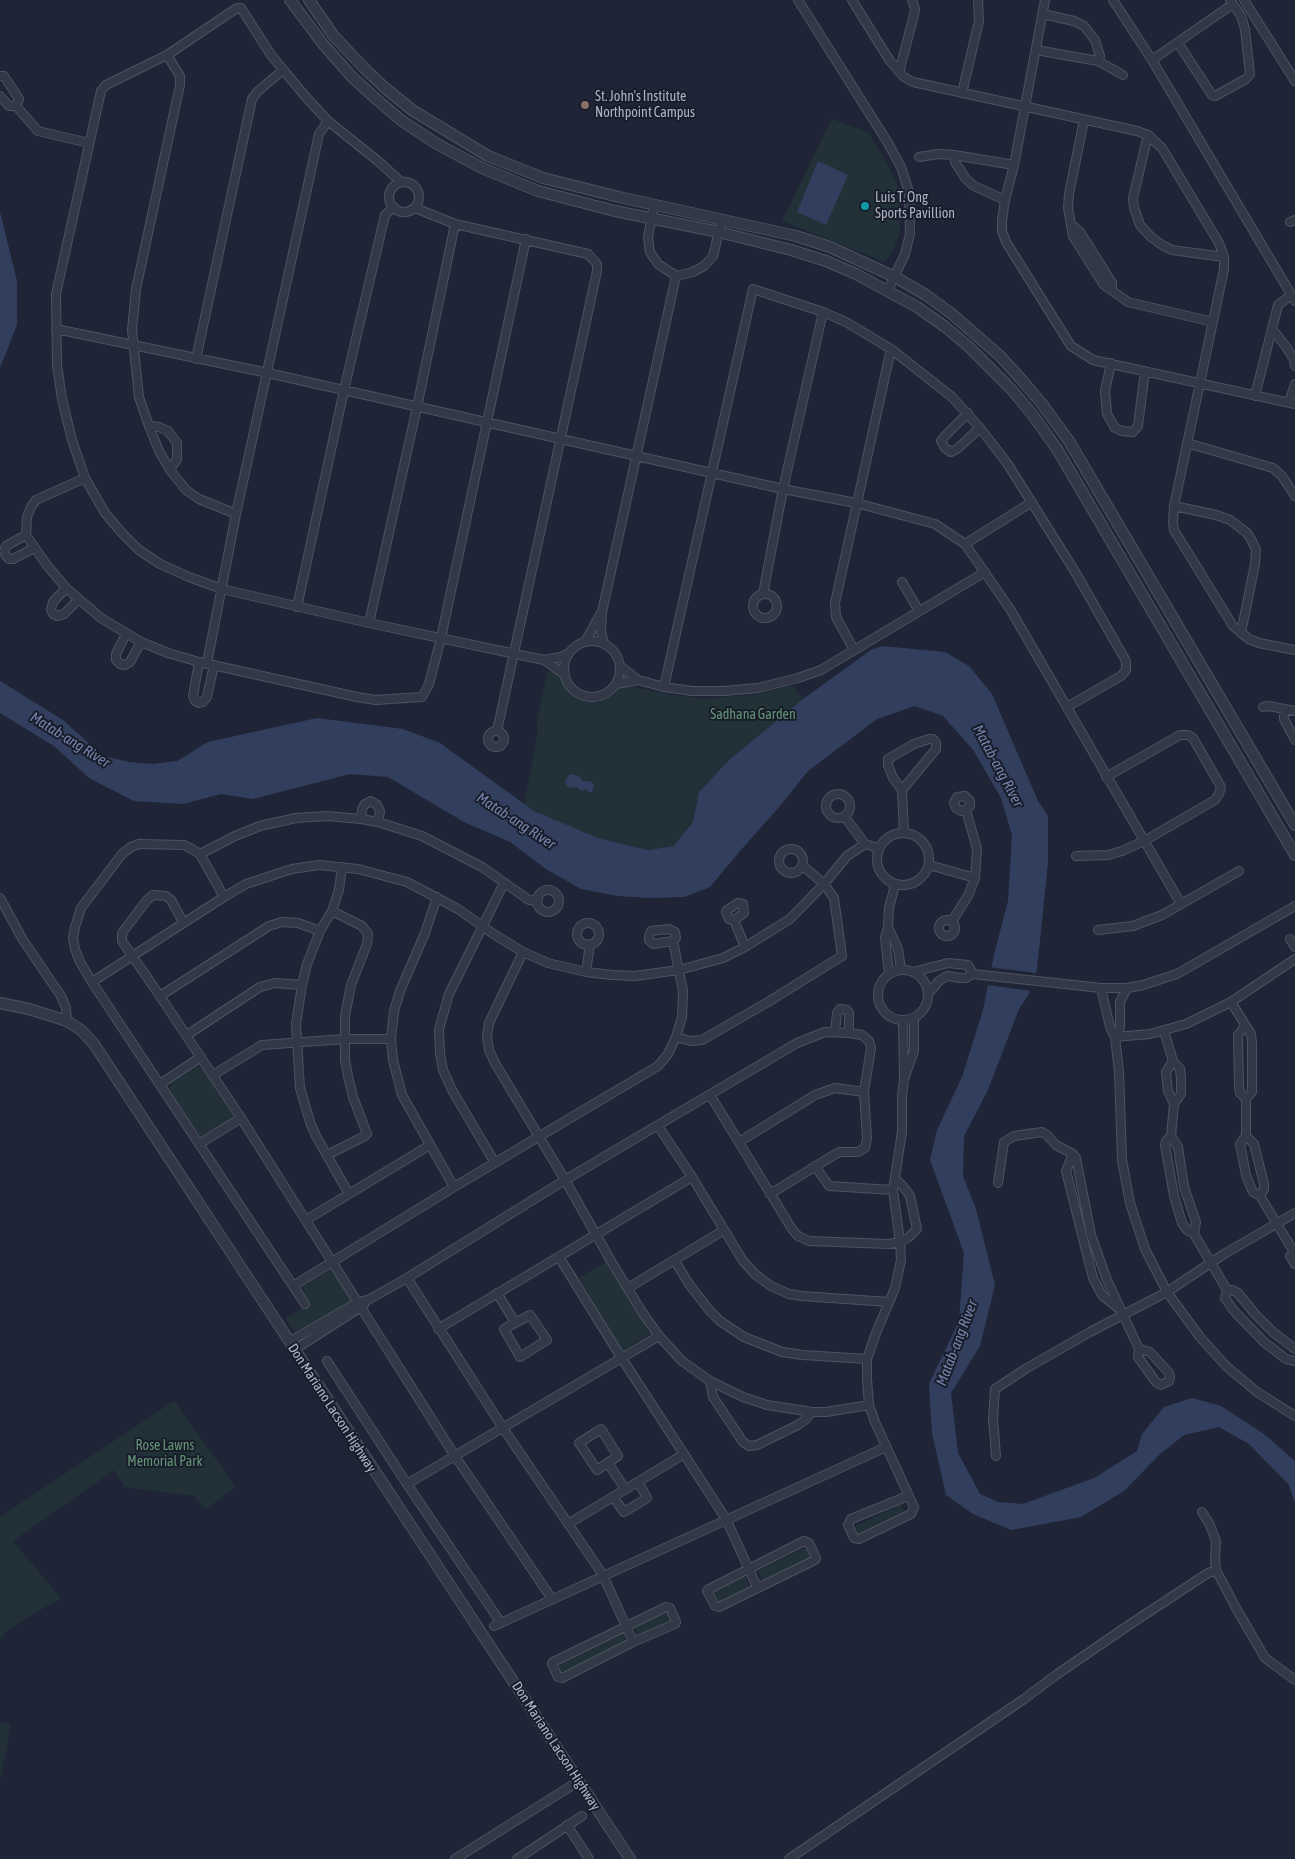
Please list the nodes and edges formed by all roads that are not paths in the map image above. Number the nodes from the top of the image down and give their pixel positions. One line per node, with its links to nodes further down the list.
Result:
1 (290, 0): 34 (street)
2 (309, 0): 32 (street)
3 (798, 0): 47 (street)
4 (852, 0): 18 (street)
5 (912, 0): 18 (street)
6 (978, 0): 22 (street)
7 (1045, 0): 11 (street)
8 (1112, 0): 15 (street)
9 (1244, 0): 21 (street)
10 (1232, 2): 12 (street); 12 (street)
11 (1043, 14): 13 (street); 16 (street)
12 (1178, 43): 15 (street)
13 (1036, 50): 16 (street); 25 (street)
14 (167, 55): 17 (street); 29 (street); 54 (street)
15 (1152, 60): 49 (street)
16 (1098, 61): 19 (street)
17 (283, 70): 27 (street); 56 (street)
18 (899, 72): 22 (street)
19 (1123, 75)
20 (0, 76): 24 (street)
21 (1295, 80)
22 (962, 93): 25 (street)
23 (0, 96): 24 (street)
24 (16, 106): 29 (street)
25 (1024, 106): 26 (street); 33 (street)
26 (1084, 120): 28 (street); 51 (street)
27 (328, 121): 35 (street); 60 (street)
28 (1148, 135): 45 (street); 45 (street)
29 (89, 143): 52 (street)
30 (954, 155): 31 (street); 33 (street); 36 (street)
31 (919, 157)
32 (508, 165): 34 (street); 37 (street)
33 (1014, 165): 36 (street)
34 (503, 178): 40 (street)
35 (400, 182): 38 (street); 39 (street)
36 (1005, 200): 57 (street)
37 (654, 205): 40 (street); 41 (street)
38 (394, 207): 39 (street); 63 (street)
39 (414, 208): 42 (street)
40 (651, 218): 43 (street); 46 (street)
41 (722, 219): 43 (street); 47 (street)
42 (455, 224): 44 (street); 66 (street)
43 (719, 232): 46 (street); 48 (street)
44 (526, 239): 68 (street); 71 (street)
45 (1224, 257): 51 (street)
46 (676, 276): 73 (street)
47 (895, 277): 48 (street); 125 (street)
48 (888, 290): 131 (street)
49 (1293, 298): 53 (street)
50 (823, 312): 55 (street); 75 (street); 77 (street)
51 (1213, 322): 61 (street)
52 (56, 329): 54 (street); 76 (street)
53 (1273, 330): 58 (street); 64 (street)
54 (133, 345): 56 (street); 69 (street)
55 (891, 349): 67 (street); 80 (street)
56 (196, 359): 60 (street)
57 (1111, 363): 59 (street); 59 (street)
58 (1295, 366)
59 (1145, 371): 61 (street)
60 (268, 373): 63 (street); 82 (street)
61 (1200, 382): 64 (street); 72 (street)
62 (1295, 384): 65 (street)
63 (344, 390): 66 (street); 92 (street)
64 (1255, 396): 65 (street)
65 (1292, 403)
66 (417, 407): 68 (street); 95 (street)
67 (968, 413): 70 (street); 70 (street)
68 (488, 422): 71 (street); 98 (street)
69 (148, 426): 74 (street); 74 (street)
70 (980, 428): 79 (street)
71 (560, 438): 73 (street); 104 (street)
72 (1187, 443): 78 (street); 81 (street)
73 (637, 455): 75 (street); 94 (street)
74 (170, 470): 82 (street)
75 (713, 472): 77 (street); 112 (street)
76 (86, 478): 83 (street); 89 (street)
77 (783, 489): 80 (street); 90 (street)
78 (1295, 496)
79 (1032, 502): 84 (street); 113 (street)
80 (856, 503): 84 (street); 102 (street)
81 (1174, 506): 96 (street); 96 (street)
82 (236, 514): 89 (street)
83 (26, 535): 85 (street); 85 (street)
84 (965, 544): 86 (street)
85 (34, 548): 88 (street)
86 (984, 572): 93 (street); 113 (street)
87 (902, 582): 93 (street)
88 (66, 588): 91 (street); 91 (street)
89 (222, 588): 92 (street); 107 (street)
90 (763, 594)
91 (78, 600): 97 (street)
92 (297, 607): 95 (street)
93 (919, 611): 102 (street)
94 (602, 612): 100 (street); 101 (street)
95 (369, 624): 98 (street)
96 (1240, 633): 103 (street)
97 (126, 634): 99 (street); 99 (street)
98 (441, 638): 104 (street); 107 (street)
99 (141, 642): 107 (street)
100 (585, 642): 101 (street); 105 (street)
101 (604, 644): 108 (street)
102 (854, 650): 112 (street)
103 (1295, 650)
104 (513, 653): 106 (street); 117 (street)
105 (569, 653): 106 (street); 109 (street)
106 (544, 660): 109 (street)
107 (206, 663)
108 (620, 666): 110 (street); 111 (street)
109 (565, 675): 111 (street)
110 (638, 680): 111 (street); 112 (street)
111 (616, 684)
112 (664, 687)
113 (1067, 707): 119 (street)
114 (1263, 708): 115 (street)
115 (1284, 709): 116 (street); 118 (street)
116 (1295, 711)
117 (497, 731)
118 (1295, 740)
119 (1106, 777): 127 (street); 127 (street)
120 (902, 790): 120 (street); 126 (street)
121 (966, 810): 137 (street)
122 (844, 816): 128 (street)
123 (361, 819): 124 (street); 124 (street); 130 (street)
124 (378, 822): 138 (street)
125 (1295, 825)
126 (904, 833): 129 (street); 134 (street)
127 (1144, 841): 132 (street); 145 (street)
128 (864, 844): 129 (street); 139 (street)
129 (878, 848): 140 (street)
130 (200, 854): 141 (street); 169 (street)
131 (1295, 855)
132 (1076, 856)
133 (802, 864): 139 (street)
134 (929, 865): 137 (street); 140 (street)
135 (342, 867): 141 (street); 142 (street); 147 (street)
136 (1239, 871): 145 (street)
137 (975, 878): 149 (street)
138 (504, 883): 144 (street); 151 (street)
139 (824, 884): 158 (street); 185 (street)
140 (895, 885): 152 (street)
141 (224, 897): 150 (street)
142 (437, 897): 151 (street); 188 (street)
143 (0, 898): 178 (street)
144 (538, 901)
145 (1181, 904): 153 (street)
146 (1295, 906): 172 (street)
147 (332, 911): 154 (street); 187 (street)
148 (734, 920): 158 (street)
149 (952, 921)
150 (183, 922): 161 (street); 161 (street)
151 (483, 926): 160 (street); 209 (street)
152 (888, 927): 164 (street); 167 (street)
153 (1098, 930)
154 (320, 931): 170 (street); 174 (street)
155 (1290, 939): 159 (street)
156 (674, 941): 163 (street)
157 (590, 944): 165 (street)
158 (745, 947): 163 (street)
159 (1295, 947)
160 (523, 952): 165 (street); 203 (street)
161 (132, 957): 169 (street); 174 (street)
162 (1295, 959): 175 (street)
163 (679, 970): 165 (street); 185 (street)
164 (901, 970): 166 (street); 167 (street)
165 (586, 972)
166 (913, 972): 168 (street); 173 (street)
167 (889, 973): 179 (street)
168 (973, 974): 171 (street); 173 (street)
169 (92, 982): 194 (street)
170 (302, 985): 184 (street); 189 (street)
171 (1101, 988): 172 (street); 186 (street)
172 (1128, 988): 186 (street)
173 (928, 994): 177 (street)
174 (160, 996): 184 (street)
175 (1231, 1002): 180 (street); 181 (street)
176 (0, 1003): 178 (street, Don Mariano Lacson Highway)
177 (914, 1018): 179 (street); 193 (street)
178 (67, 1021): 246 (street, Don Mariano Lacson Highway)
179 (903, 1021): 193 (street)
180 (1245, 1026): 197 (street); 197 (street)
181 (1164, 1031): 186 (street); 191 (street)
182 (835, 1032): 183 (street); 183 (street); 196 (street)
183 (849, 1033): 195 (street)
184 (187, 1035): 190 (street)
185 (676, 1037): 203 (street)
186 (1115, 1037): 237 (street)
187 (345, 1039): 188 (street); 189 (street); 208 (street)
188 (391, 1039): 206 (street)
189 (297, 1042): 192 (street); 208 (street)
190 (201, 1057): 192 (street); 194 (street)
191 (1173, 1060): 198 (street); 198 (street)
192 (213, 1075): 199 (street)
193 (904, 1079): 212 (street)
194 (160, 1084): 205 (street)
195 (864, 1092): 204 (street); 210 (street)
196 (710, 1095): 200 (street); 204 (street)
197 (1246, 1099): 202 (street)
198 (1174, 1104): 201 (street)
199 (241, 1118): 205 (street); 221 (street)
200 (658, 1126): 211 (street); 213 (street)
201 (1171, 1136): 224 (street); 224 (street)
202 (1246, 1136): 219 (street); 219 (street)
203 (538, 1137): 209 (street); 213 (street)
204 (739, 1142): 218 (street)
205 (199, 1144): 234 (street)
206 (430, 1145): 215 (street); 217 (street)
207 (1072, 1154): 214 (street); 242 (street); 242 (street)
208 (327, 1155): 217 (street)
209 (495, 1162): 215 (street)
210 (815, 1166): 216 (street); 218 (street)
211 (692, 1177): 223 (street); 225 (street)
212 (895, 1179): 216 (street); 226 (street)
213 (565, 1180): 225 (street); 233 (street)
214 (998, 1183)
215 (454, 1187): 229 (street)
216 (893, 1190): 226 (street)
217 (349, 1194): 221 (street)
218 (770, 1194): 226 (street)
219 (1260, 1196): 222 (street)
220 (1295, 1213): 222 (street)
221 (306, 1220): 229 (street)
222 (1277, 1224): 227 (street); 231 (street)
223 (724, 1230): 230 (street); 239 (street)
224 (1194, 1234): 231 (street)
225 (596, 1235): 228 (street); 235 (street)
226 (900, 1242): 239 (street)
227 (1294, 1252): 232 (street)
228 (558, 1257): 238 (street); 249 (street)
229 (333, 1261): 234 (street); 241 (street)
230 (674, 1261): 235 (street); 250 (street)
231 (1209, 1263): 236 (street); 237 (street)
232 (1295, 1264)
233 (406, 1278): 241 (street); 244 (street)
234 (293, 1286): 240 (street)
235 (628, 1288): 245 (street)
236 (1227, 1290): 248 (street); 252 (street)
237 (1167, 1292): 242 (street); 256 (street)
238 (498, 1293): 243 (street); 244 (street)
239 (889, 1302): 250 (street)
240 (304, 1304)
241 (360, 1304): 246 (street); 260 (street)
242 (1121, 1312): 247 (street); 261 (street)
243 (515, 1322): 243 (street)
244 (438, 1329): 257 (street)
245 (658, 1336): 249 (street); 253 (street)
246 (296, 1343): 283 (street, Don Mariano Lacson Highway)
247 (1139, 1349): 247 (street)
248 (1295, 1349)
249 (621, 1358): 257 (street); 259 (street)
250 (867, 1360): 254 (street)
251 (327, 1361): 264 (street)
252 (1295, 1361)
253 (710, 1381): 255 (street); 255 (street)
254 (869, 1405): 255 (street); 258 (street)
255 (812, 1412)
256 (1295, 1416)
257 (503, 1428): 260 (street); 274 (street)
258 (886, 1447): 266 (street); 272 (street)
259 (684, 1454): 263 (street); 272 (street)
260 (455, 1456): 264 (street); 279 (street)
261 (996, 1456)
262 (608, 1463): 262 (street); 265 (street)
263 (638, 1482): 265 (street); 268 (street)
264 (407, 1484): 279 (street)
265 (625, 1490): 267 (street)
266 (908, 1496): 266 (street)
267 (613, 1497): 270 (street); 274 (street)
268 (647, 1498): 269 (street); 270 (street)
269 (656, 1500)
270 (624, 1512): 273 (street)
271 (1202, 1512): 276 (street)
272 (726, 1519): 275 (street); 277 (street)
273 (622, 1522)
274 (568, 1524): 277 (street)
275 (750, 1570): 278 (street); 278 (street); 278 (street)
276 (1216, 1570): 282 (street); 290 (street)
277 (603, 1575): 279 (street); 280 (street)
278 (757, 1587)
279 (552, 1599)
280 (626, 1626): 281 (street); 281 (street); 281 (street)
281 (633, 1642)
282 (1295, 1680)
283 (579, 1781): 286 (street); 289 (street, Don Mariano Lacson Highway)
284 (582, 1816): 285 (street)
285 (567, 1825): 287 (street); 288 (street)
286 (455, 1859)
287 (517, 1859)
288 (589, 1859)
289 (630, 1859)
290 (789, 1859)

